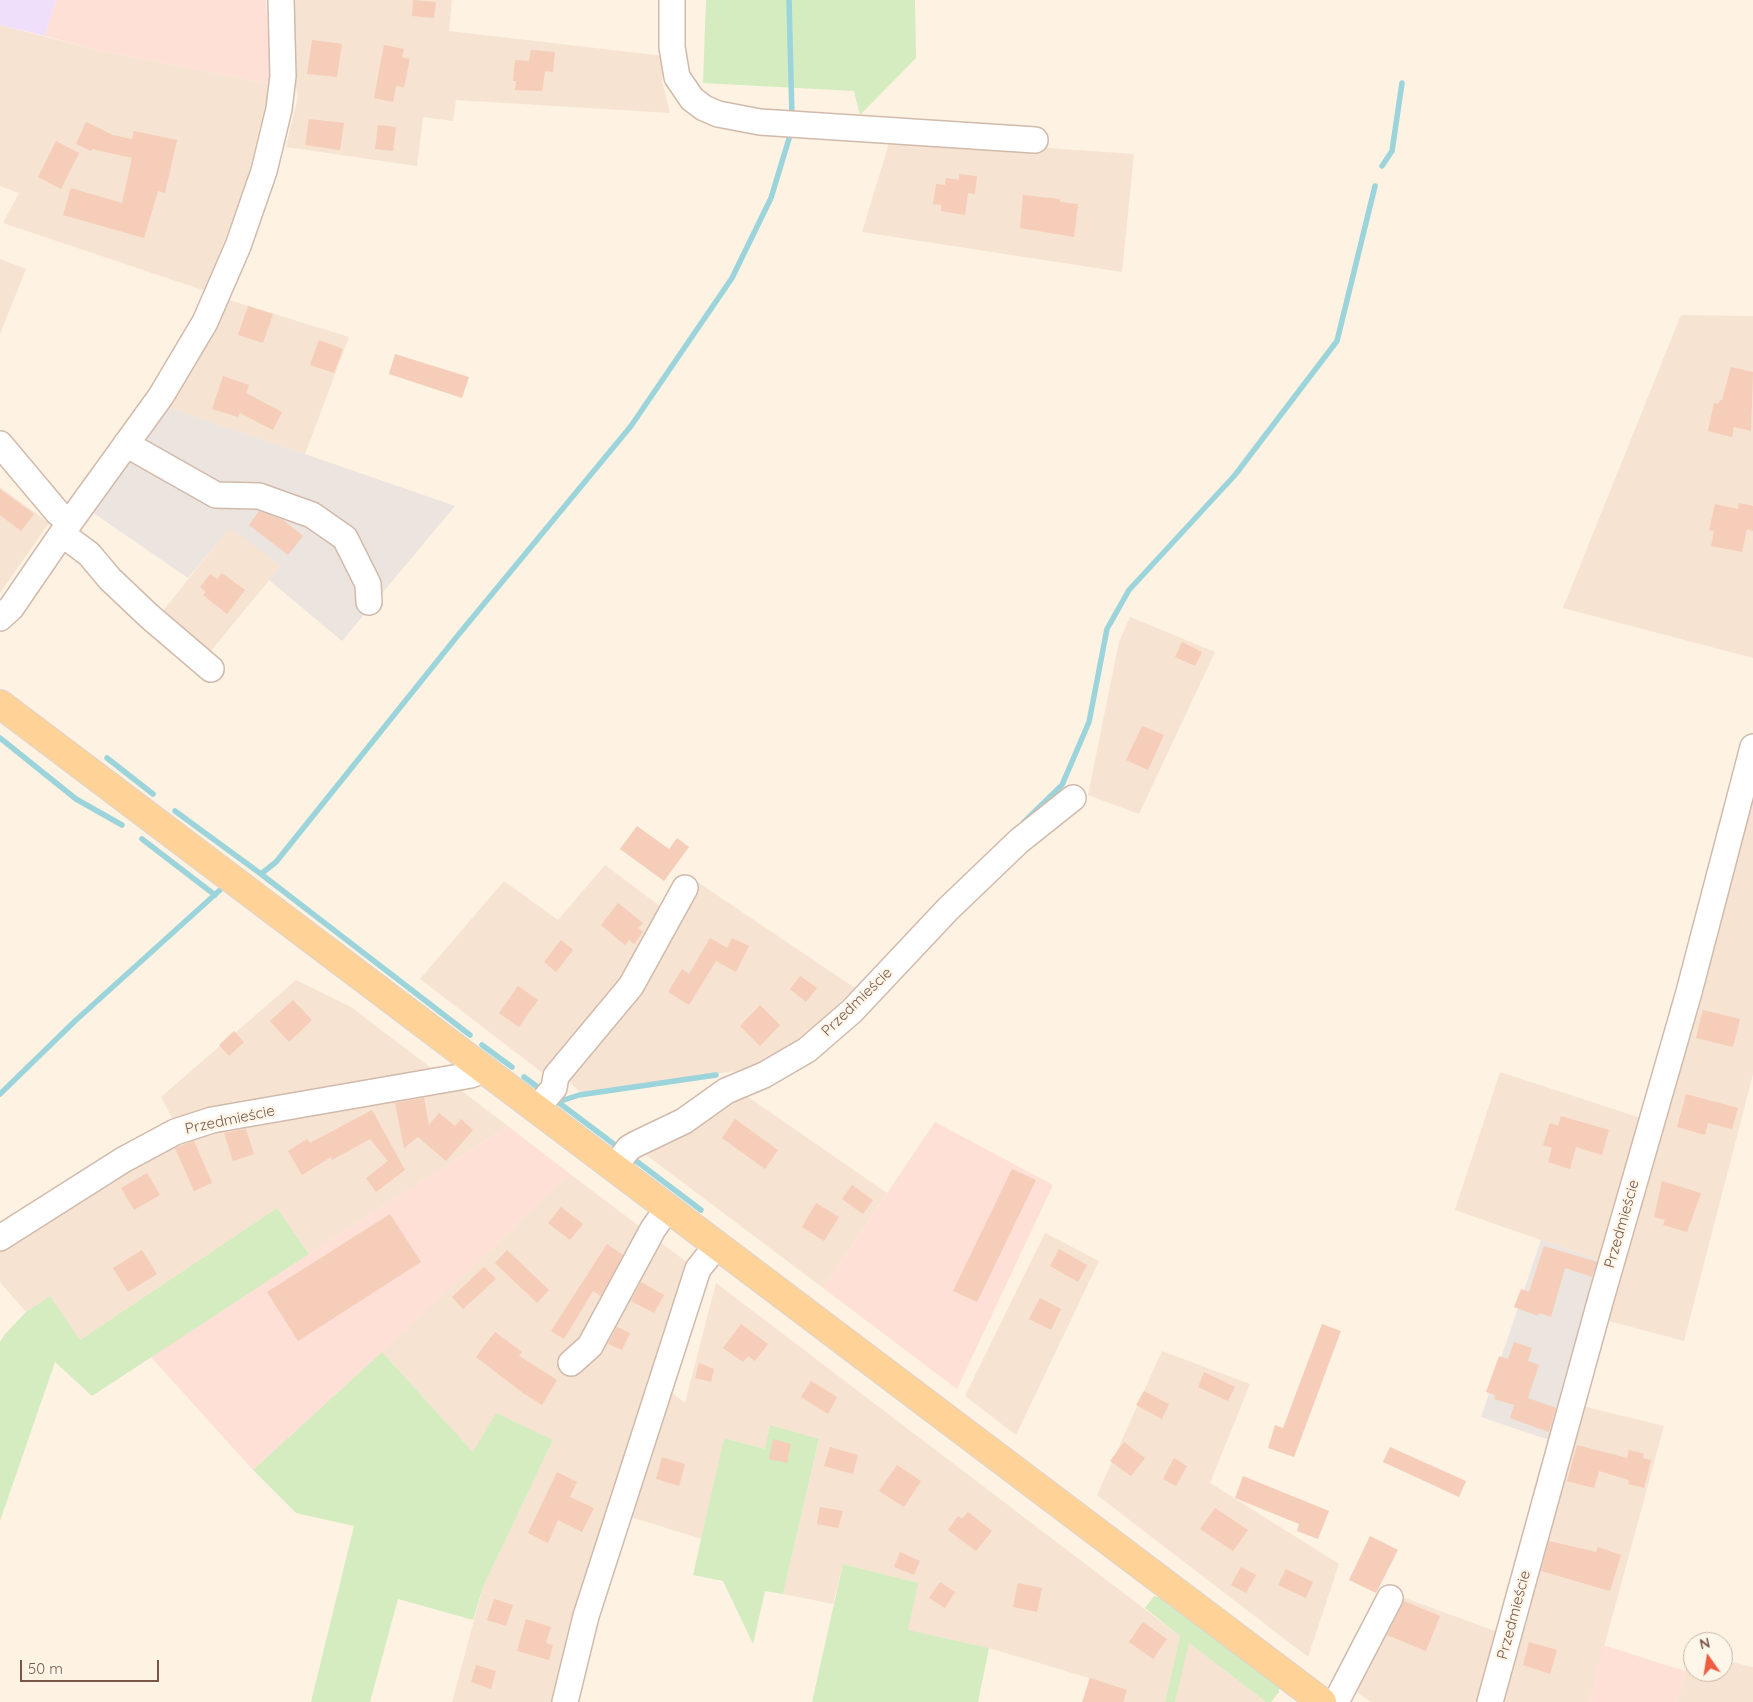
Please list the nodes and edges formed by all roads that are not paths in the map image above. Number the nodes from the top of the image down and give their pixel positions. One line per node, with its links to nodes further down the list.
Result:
1 (281, 0): 5 (street)
2 (672, 0): 3 (street)
3 (1035, 140)
4 (0, 444): 6 (street)
5 (126, 444): 6 (street); 7 (street)
6 (66, 528): 8 (street); 9 (street)
7 (369, 602)
8 (0, 618)
9 (210, 669)
10 (0, 704): 14 (main road)
11 (1753, 746): 25 (street, Przedmieście)
12 (1073, 798): 16 (street, Przedmieście)
13 (686, 888): 15 (street)
14 (485, 1069): 15 (main road); 18 (street, Przedmieście)
15 (537, 1108): 16 (main road)
16 (614, 1167): 17 (main road)
17 (668, 1208): 19 (main road); 20 (street)
18 (0, 1238)
19 (717, 1245): 22 (street); 23 (main road)
20 (571, 1363)
21 (1390, 1598): 24 (street)
22 (565, 1702)
23 (1322, 1702)
24 (1336, 1702)
25 (1490, 1702)

